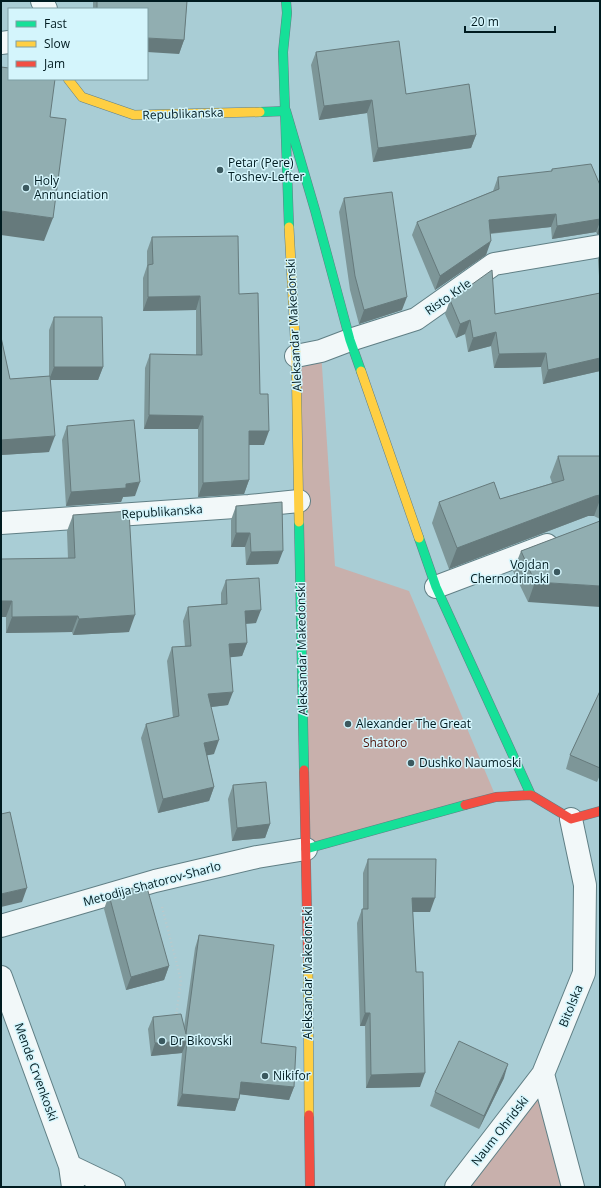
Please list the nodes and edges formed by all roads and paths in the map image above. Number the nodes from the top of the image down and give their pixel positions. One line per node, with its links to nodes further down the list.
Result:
1 (286, 1): 3 (street, Aleksandar Makedonski)
2 (69, 80): 3 (street, Republikanska)
3 (286, 111): 5 (street, Aleksandar Makedonski); 6 (street, Aleksandar Makedonski)
4 (600, 246): 5 (street, Risto Krle)
5 (350, 340): 6 (street, Risto Krle); 10 (street, Aleksandar Makedonski)
6 (296, 356): 7 (street, Aleksandar Makedonski)
7 (299, 501): 8 (street, Republikanska); 14 (street, Aleksandar Makedonski)
8 (1, 523)
9 (563, 539): 10 (street)
10 (436, 587): 11 (street, Aleksandar Makedonski)
11 (531, 796): 13 (street); 14 (street)
12 (600, 811): 13 (street)
13 (571, 819): 16 (street, Bitolska)
14 (306, 849): 15 (street, Metodija Shatorov-Sharlo); 25 (street, Aleksandar Makedonski)
15 (155, 881): 17 (street, Metodija Shatorov-Sharlo); 21 (path)
16 (592, 888): 19 (street, Bitolska)
17 (1, 926)
18 (600, 954): 19 (street)
19 (584, 973): 22 (street, Bitolska)
20 (1, 977): 23 (street, Mende Crvenkoski)
21 (176, 1018)
22 (543, 1074): 26 (street, Naum Ohridski); 27 (street)
23 (72, 1177): 24 (street, Mende Crvenkoski)
24 (114, 1187)
25 (310, 1187)
26 (456, 1187)
27 (573, 1187)

